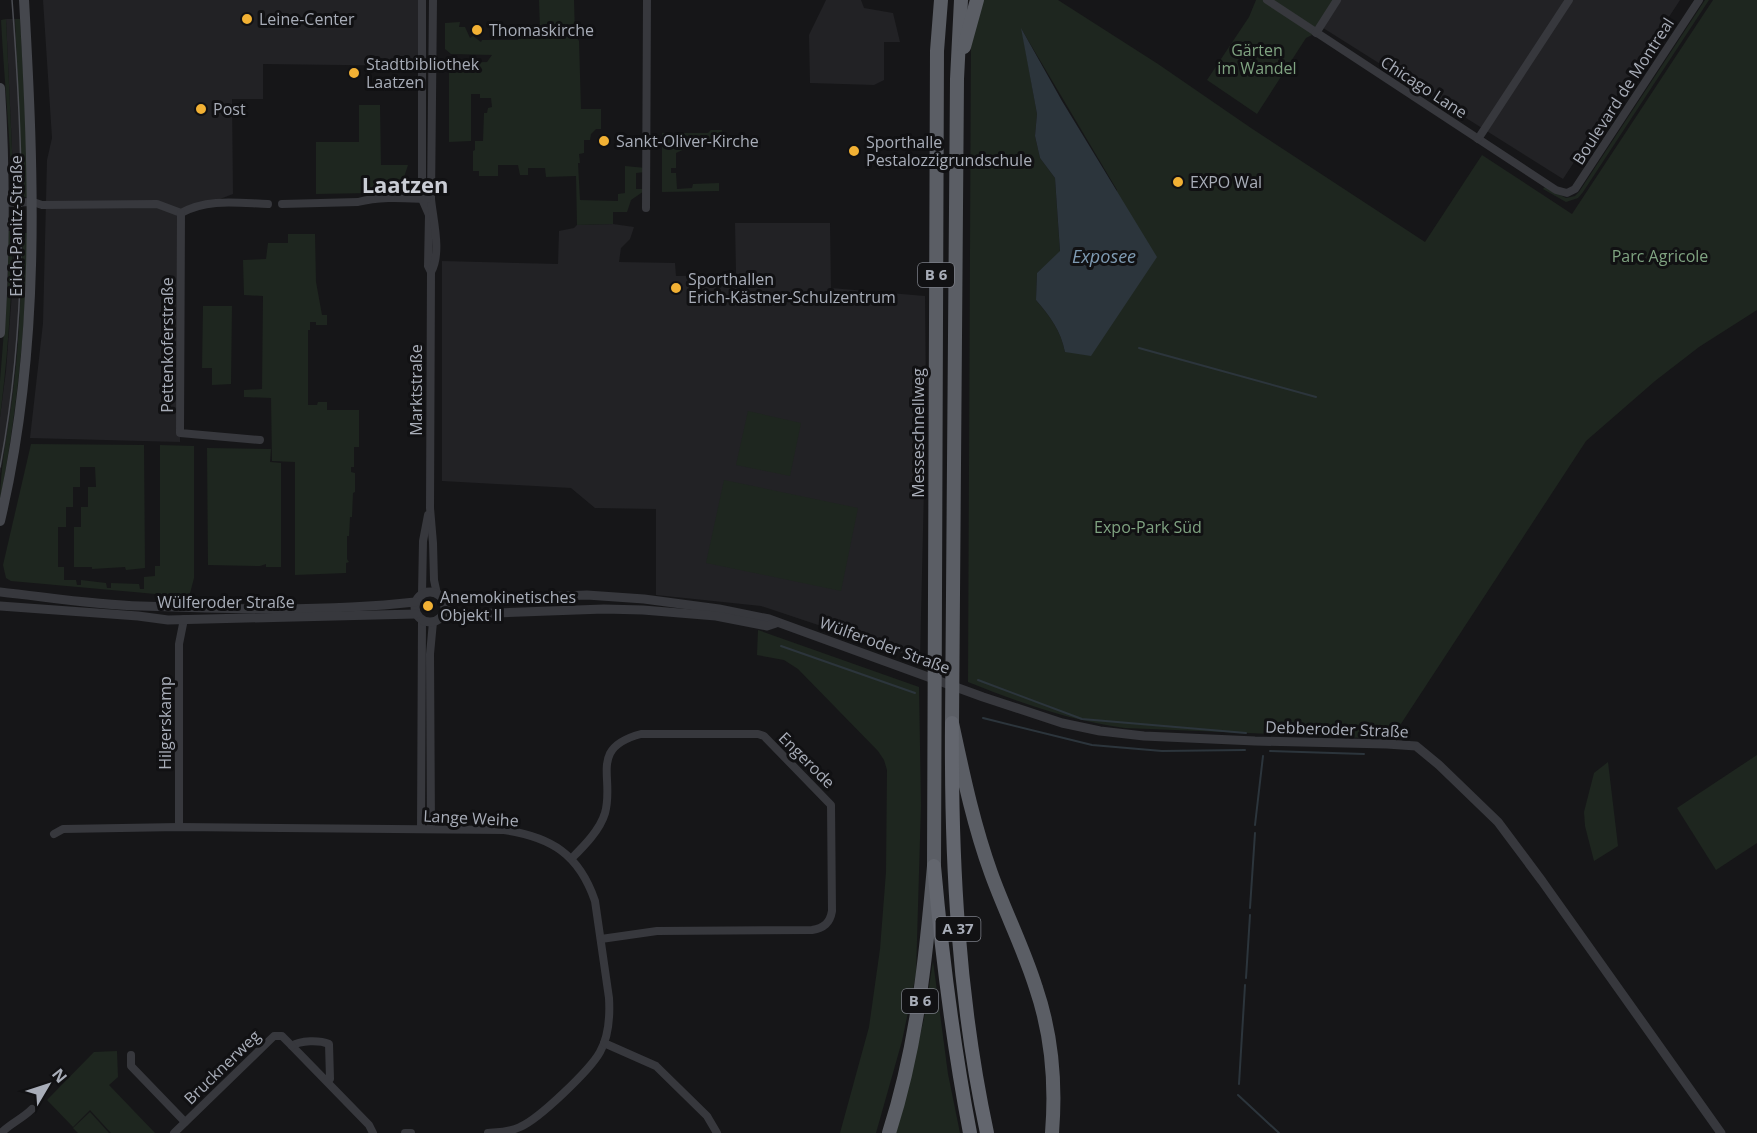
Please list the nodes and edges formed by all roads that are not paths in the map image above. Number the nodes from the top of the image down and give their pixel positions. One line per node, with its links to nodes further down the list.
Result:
1 (24, 0): 19 (main road, Erich-Panitz-Straße)
2 (422, 0): 17 (street, Marktstraße)
3 (433, 0): 18 (street, Marktstraße)
4 (647, 0): 23 (street)
5 (941, 0): 49 (highway, Messeschnellweg / B 6)
6 (961, 0): 13 (highway, B 6)
7 (977, 0): 13 (highway)
8 (1267, 0): 12 (street, Chicago Lane)
9 (1337, 0): 12 (street)
10 (1569, 0): 15 (street)
11 (1699, 0): 16 (street, Boulevard de Montreal)
12 (1316, 33): 15 (street, Chicago Lane)
13 (957, 79): 43 (highway, B 6)
14 (0, 88): 20 (main road, Erich-Panitz-Straße)
15 (1478, 138): 16 (street, Chicago Lane)
16 (1567, 193)
17 (422, 199): 18 (street); 22 (street); 25 (street, Marktstraße)
18 (431, 199): 25 (street, Marktstraße)
19 (33, 202): 20 (street); 24 (street); 29 (main road, Erich-Panitz-Straße)
20 (3, 203): 26 (main road, Erich-Panitz-Straße)
21 (268, 204): 24 (street)
22 (282, 204)
23 (646, 208)
24 (181, 213): 27 (street, Pettenkoferstraße)
25 (431, 272): 28 (street, Marktstraße)
26 (0, 333)
27 (260, 440)
28 (430, 508): 31 (street, Marktstraße); 32 (street, Marktstraße)
29 (0, 521)
30 (0, 592): 34 (street, Wülferoder Straße)
31 (422, 594): 32 (street); 34 (street)
32 (440, 597): 33 (street, Wülferoder Straße); 37 (street)
33 (657, 600): 36 (street); 41 (street, Wülferoder Straße)
34 (415, 602): 38 (street)
35 (0, 606): 39 (street, Wülferoder Straße)
36 (656, 611): 37 (street, Wülferoder Straße); 41 (street, Wülferoder Straße)
37 (443, 615): 40 (street)
38 (419, 617): 39 (street, Wülferoder Straße); 40 (street); 46 (street)
39 (184, 619): 44 (street, Hilgerskamp)
40 (433, 622): 45 (street)
41 (776, 623): 42 (street, Wülferoder Straße)
42 (983, 697): 68 (street, Debberoder Straße)
43 (952, 723): 66 (highway, A 37); 67 (highway, B 6)
44 (179, 827): 46 (street, Lange Weihe); 47 (street, Lange Weihe)
45 (432, 828): 46 (street, Lange Weihe); 48 (street, Lange Weihe)
46 (421, 829)
47 (54, 834)
48 (572, 858): 50 (street, Lange Weihe); 50 (street, Engerode)
49 (934, 866): 64 (highway, B 6); 65 (highway, A 37)
50 (601, 939): 51 (street, Lange Weihe)
51 (604, 1043): 62 (street, Lange Weihe); 63 (street)
52 (292, 1046): 54 (street); 54 (street, Brucknerweg); 56 (street, Brucknerweg)
53 (131, 1055): 56 (street)
54 (327, 1082): 59 (street)
55 (32, 1110): 57 (street)
56 (185, 1122): 58 (street, Brucknerweg)
57 (1, 1133)
58 (174, 1133)
59 (374, 1133)
60 (405, 1133): 61 (street)
61 (411, 1133)
62 (488, 1133)
63 (717, 1133)
64 (889, 1133)
65 (970, 1133)
66 (987, 1133)
67 (1052, 1133)
68 (1721, 1133)

